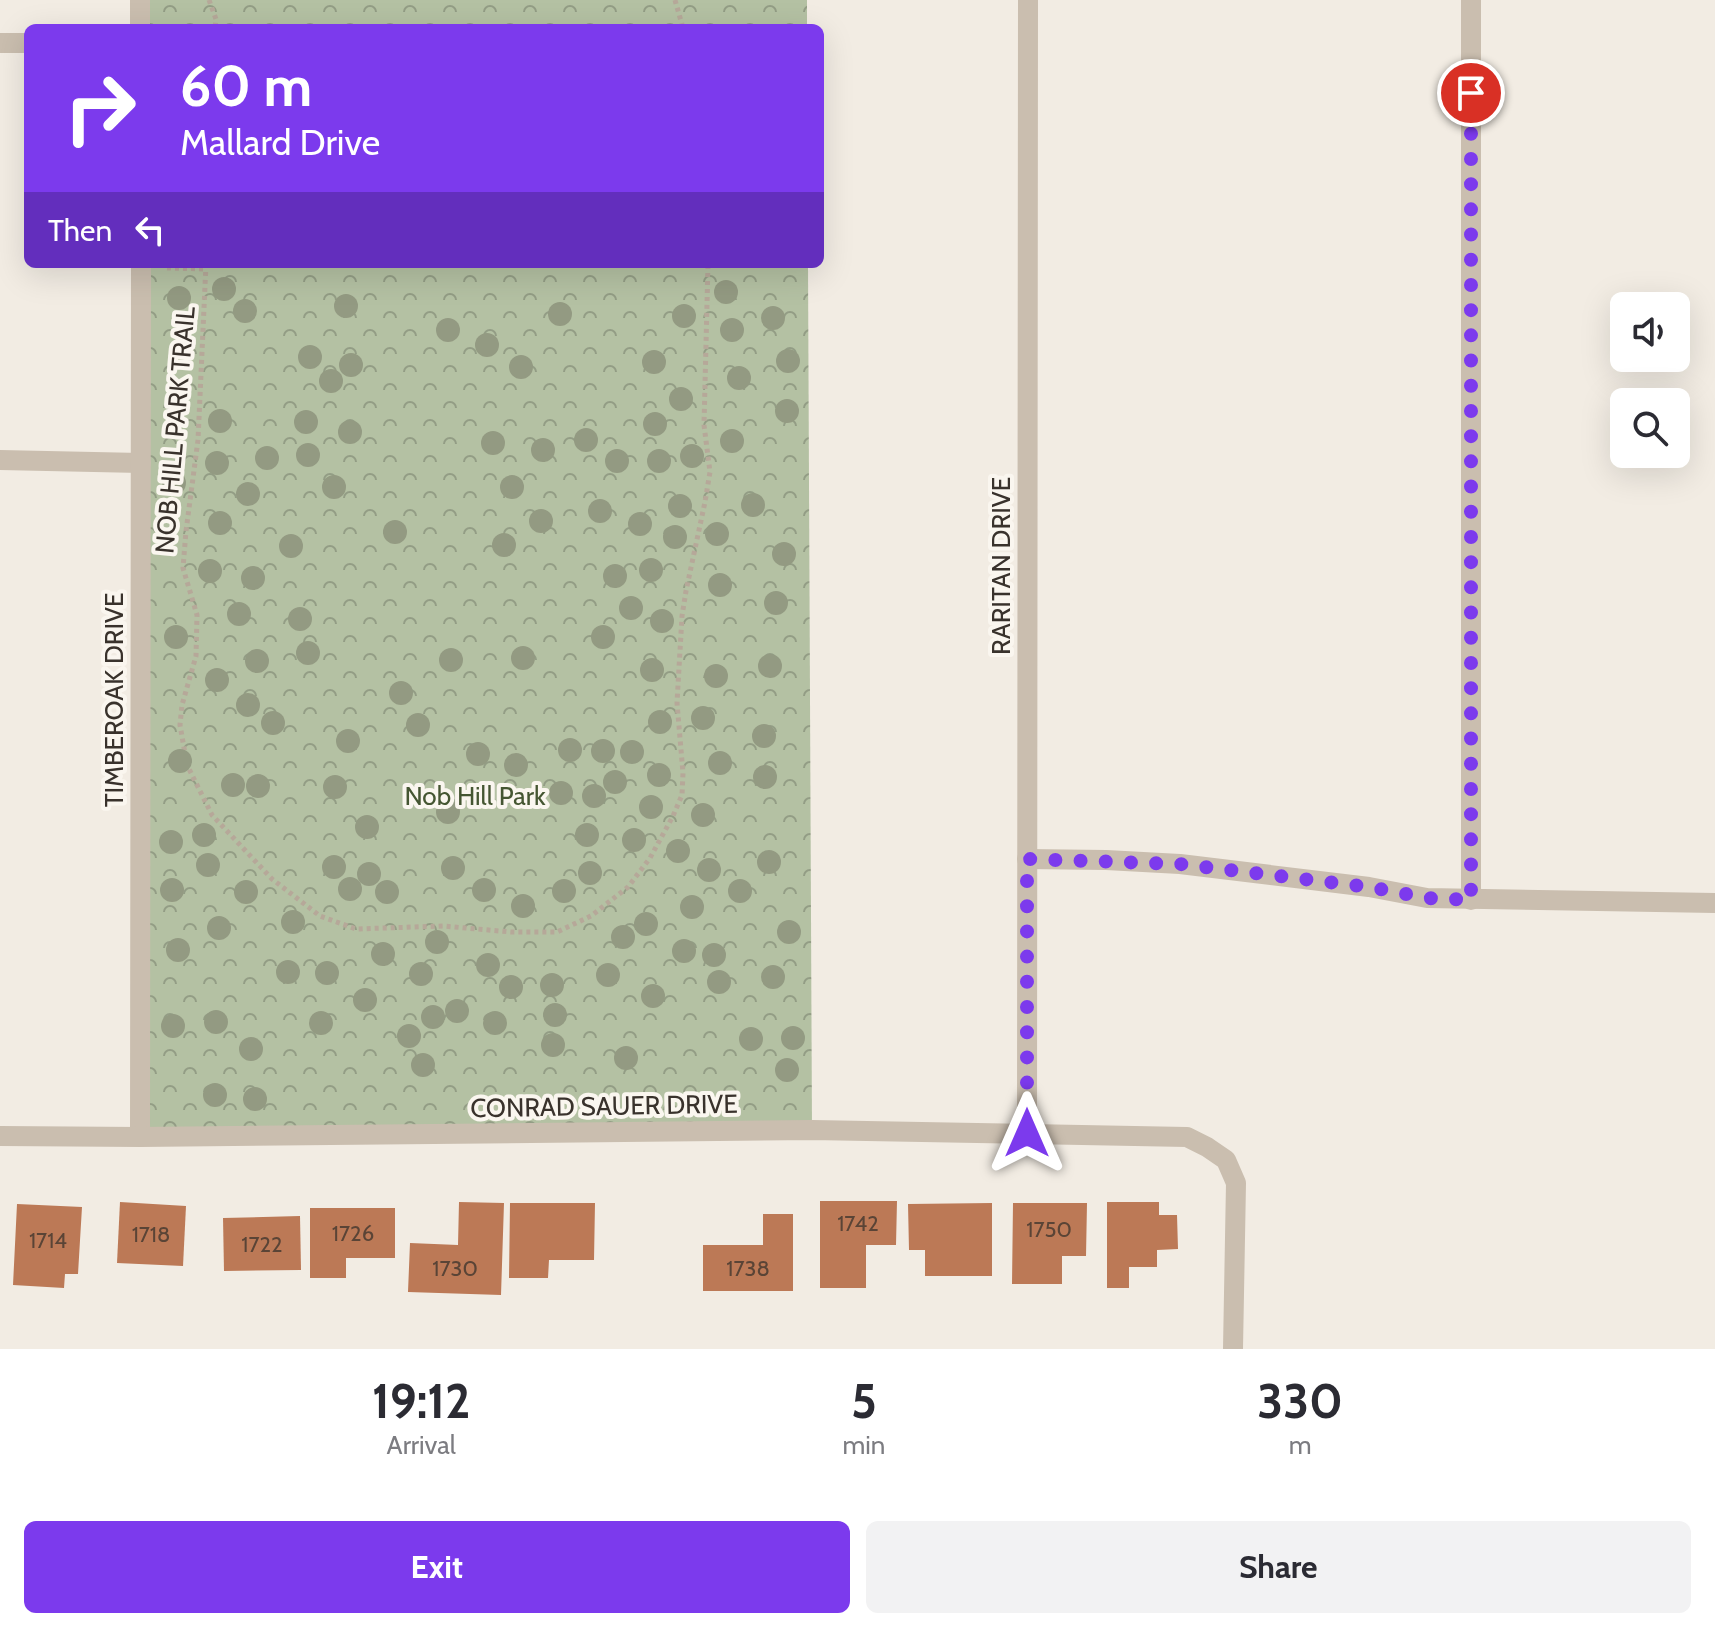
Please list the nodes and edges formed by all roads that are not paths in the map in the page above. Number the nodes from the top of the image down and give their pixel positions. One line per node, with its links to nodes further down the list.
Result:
1 (140, 0): 4 (street)
2 (1028, 0): 10 (street, RARITAN DRIVE)
3 (1471, 0): 11 (street)
4 (140, 24)
5 (0, 43): 6 (street)
6 (24, 43)
7 (141, 268): 9 (street, TIMBEROAK DRIVE)
8 (0, 460): 9 (street)
9 (141, 463): 15 (street, TIMBEROAK DRIVE)
10 (1027, 859): 11 (street); 13 (street, RARITAN DRIVE)
11 (1471, 900): 12 (street)
12 (1715, 903)
13 (1027, 1133): 15 (street, CONRAD SAUER DRIVE); 16 (street, CONRAD SAUER DRIVE)
14 (0, 1136): 15 (street, CONRAD SAUER DRIVE)
15 (140, 1137)
16 (1233, 1349)

